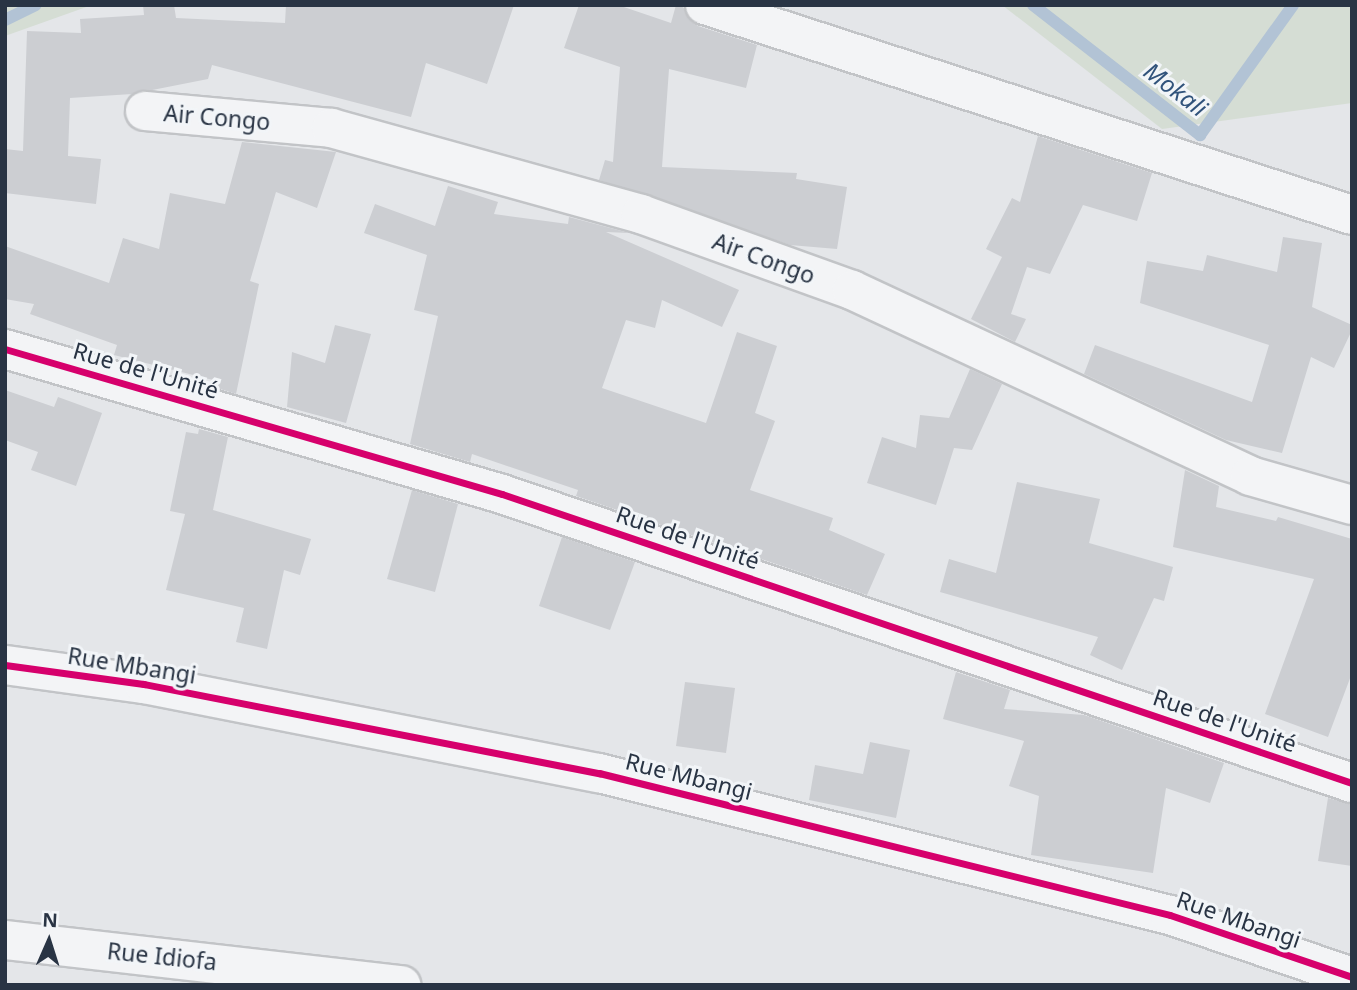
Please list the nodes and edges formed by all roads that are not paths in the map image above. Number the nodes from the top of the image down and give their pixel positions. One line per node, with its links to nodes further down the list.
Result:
1 (705, 5): 3 (street)
2 (145, 110): 5 (street, Air Congo)
3 (1352, 215)
4 (5, 349): 7 (street, Rue de l'Unité)
5 (1352, 505)
6 (5, 665): 9 (street, Rue Mbangi)
7 (1352, 783)
8 (5, 940): 10 (street, Rue Idiofa)
9 (1352, 977)
10 (401, 985)

